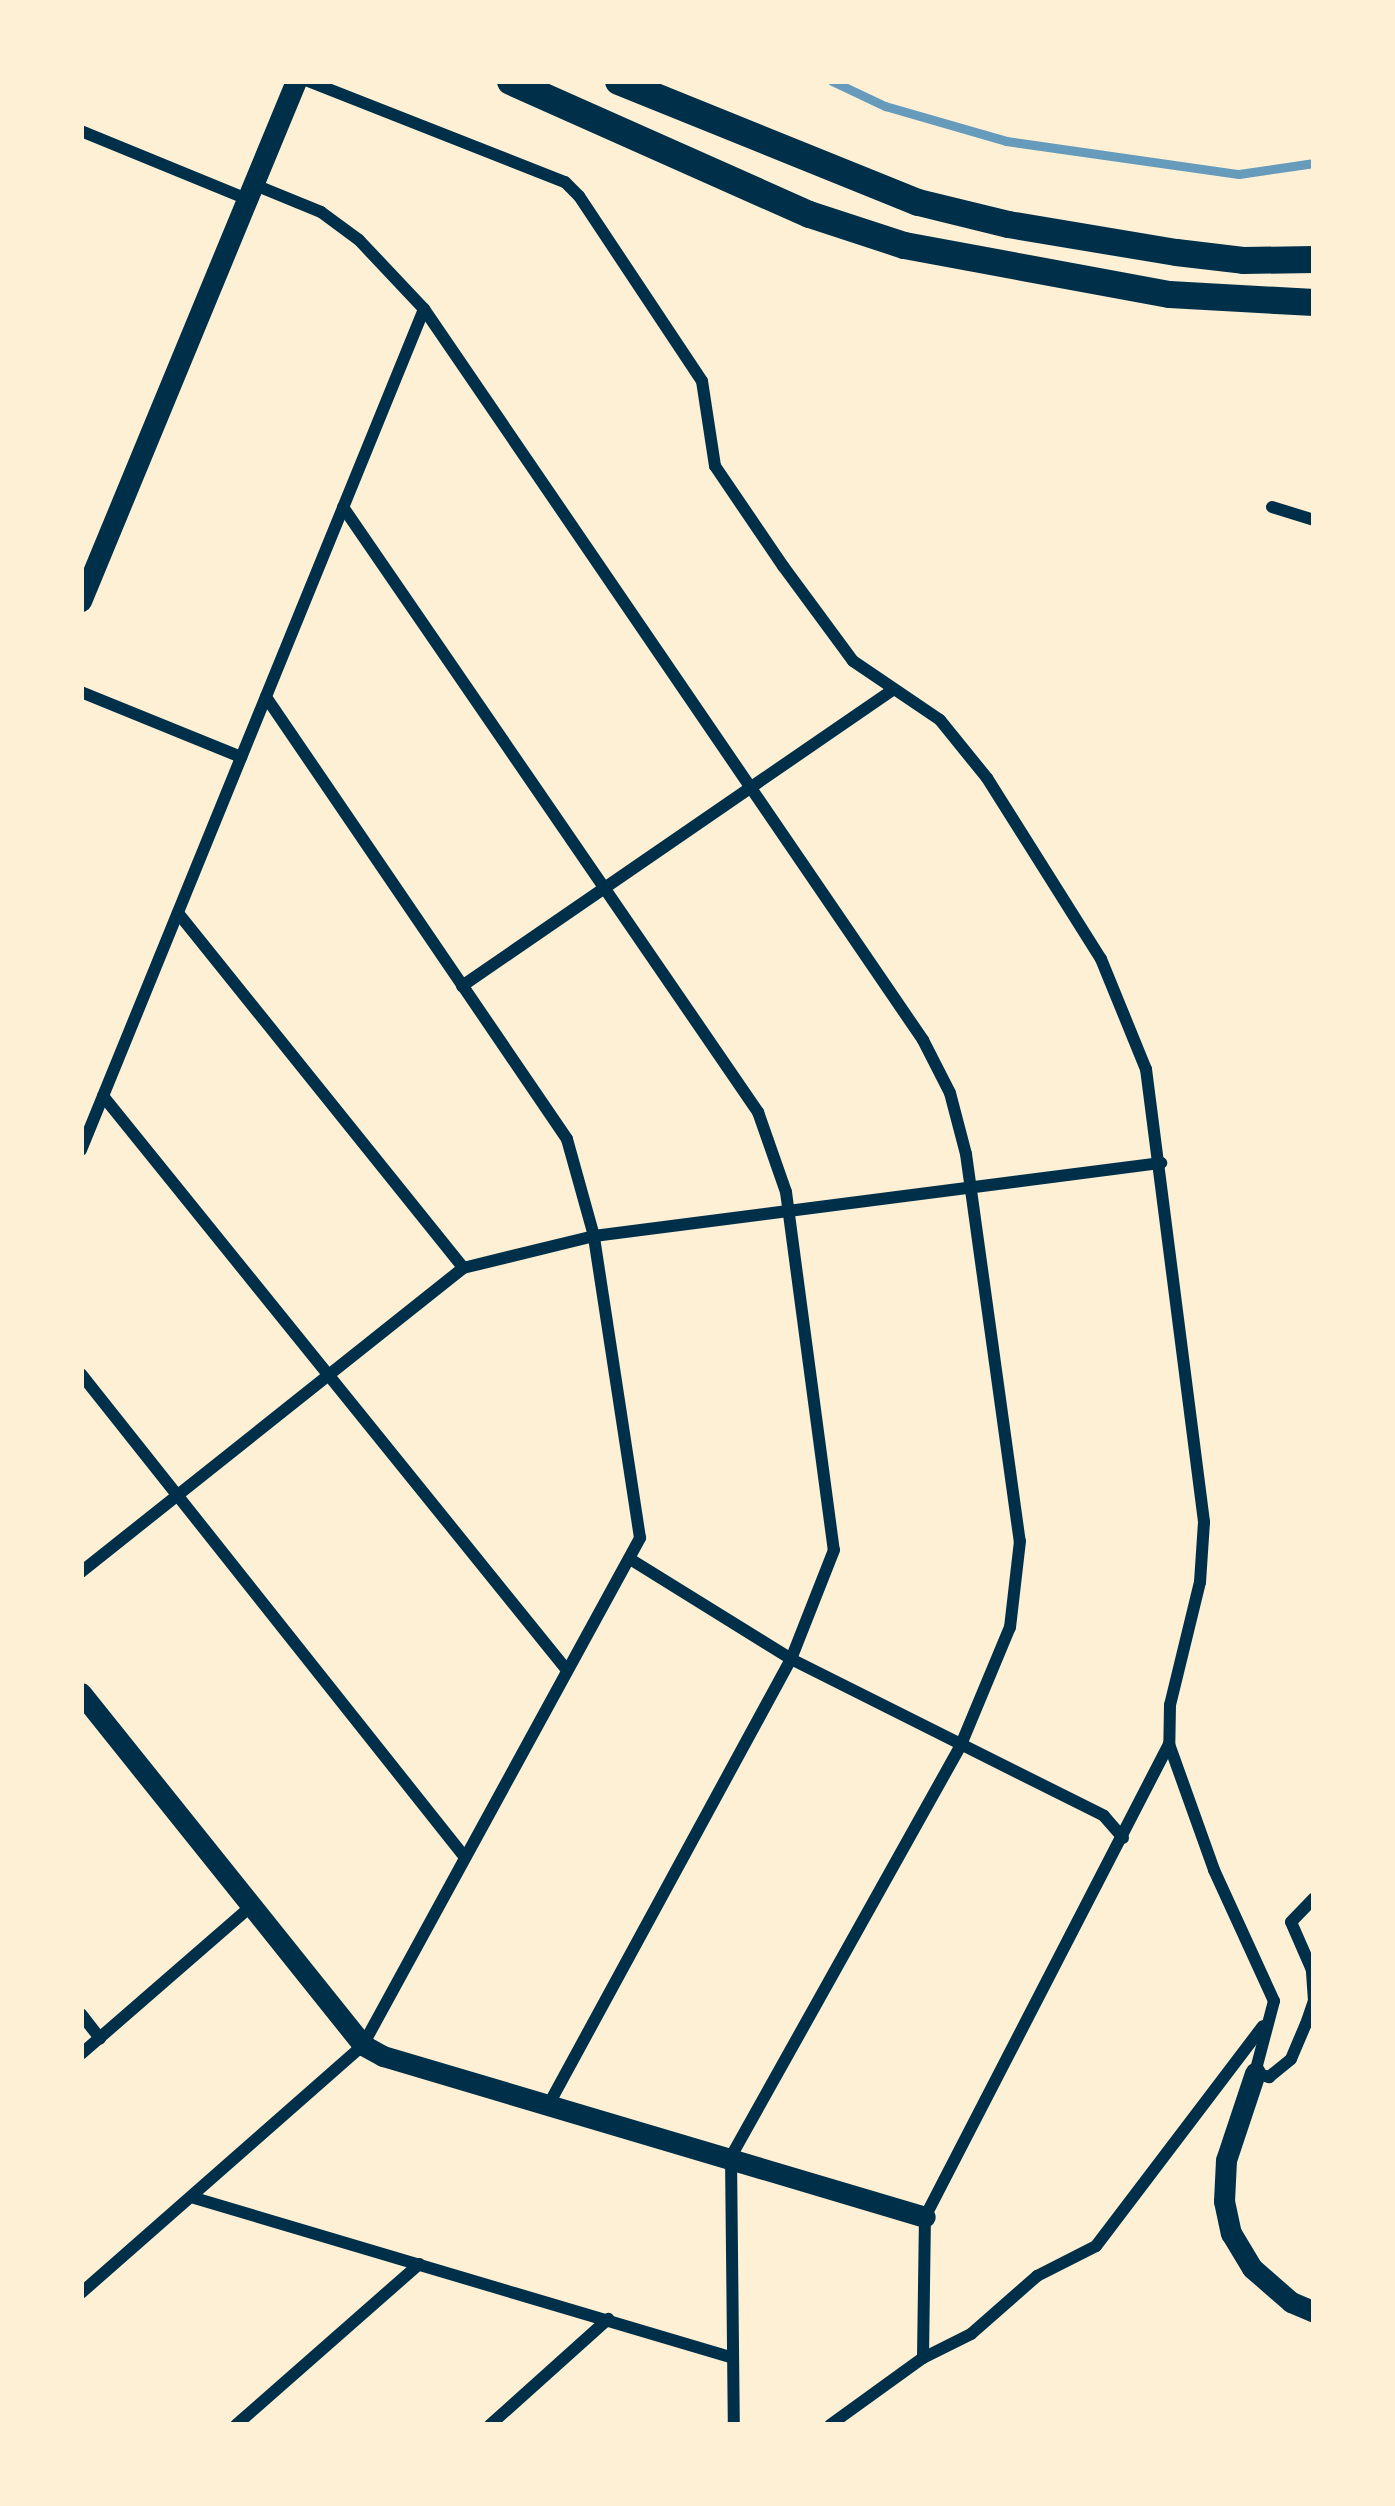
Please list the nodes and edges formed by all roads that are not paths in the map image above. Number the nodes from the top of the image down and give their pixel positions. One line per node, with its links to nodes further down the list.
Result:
1 (296, 81): 6 (street)
2 (308, 81): 14 (street)
3 (510, 81): 8 (main road)
4 (619, 81): 7 (main road)
5 (81, 131): 6 (street)
6 (252, 193): 9 (street); 13 (street)
7 (1314, 259)
8 (1314, 302)
9 (424, 309): 10 (street); 18 (street)
10 (343, 507): 16 (street); 19 (street)
11 (1273, 507): 12 (street)
12 (1314, 520)
13 (81, 601)
14 (891, 691): 18 (street); 24 (street)
15 (81, 692): 17 (street)
16 (266, 697): 17 (street); 21 (street)
17 (241, 757): 20 (street)
18 (749, 792): 19 (street); 25 (street)
19 (606, 887): 21 (street); 26 (street)
20 (178, 913): 22 (street); 28 (street)
21 (461, 986): 27 (street)
22 (103, 1096): 23 (street); 30 (street)
23 (81, 1150)
24 (1161, 1163): 25 (street); 37 (street)
25 (972, 1185): 26 (street); 38 (street)
26 (788, 1213): 27 (street); 34 (street)
27 (594, 1236): 28 (street); 32 (street)
28 (463, 1268): 30 (street)
29 (81, 1374): 31 (street)
30 (328, 1374): 31 (street); 35 (street)
31 (177, 1496): 33 (street); 40 (street)
32 (630, 1559): 34 (street); 35 (street)
33 (81, 1572)
34 (791, 1659): 38 (street); 49 (street)
35 (566, 1669): 40 (street)
36 (81, 1693): 42 (street)
37 (1169, 1744): 39 (street); 44 (street)
38 (962, 1745): 39 (street); 50 (street)
39 (1124, 1838): 52 (street)
40 (463, 1855): 46 (street)
41 (1314, 1898): 48 (street)
42 (250, 1908): 45 (street); 46 (street)
43 (81, 2014): 45 (street)
44 (1267, 2021): 48 (street); 58 (street)
45 (100, 2038): 47 (street)
46 (363, 2045): 49 (street); 51 (street)
47 (81, 2054)
48 (1255, 2073): 55 (street)
49 (549, 2104): 50 (street)
50 (731, 2156): 52 (street); 57 (street)
51 (191, 2197): 53 (street); 54 (street)
52 (926, 2217): 58 (street)
53 (419, 2264): 56 (street); 59 (street)
54 (81, 2293)
55 (1314, 2312)
56 (608, 2319): 57 (street); 60 (street)
57 (733, 2358): 61 (street)
58 (923, 2358): 62 (street)
59 (236, 2425)
60 (490, 2425)
61 (734, 2425)
62 (830, 2425)

